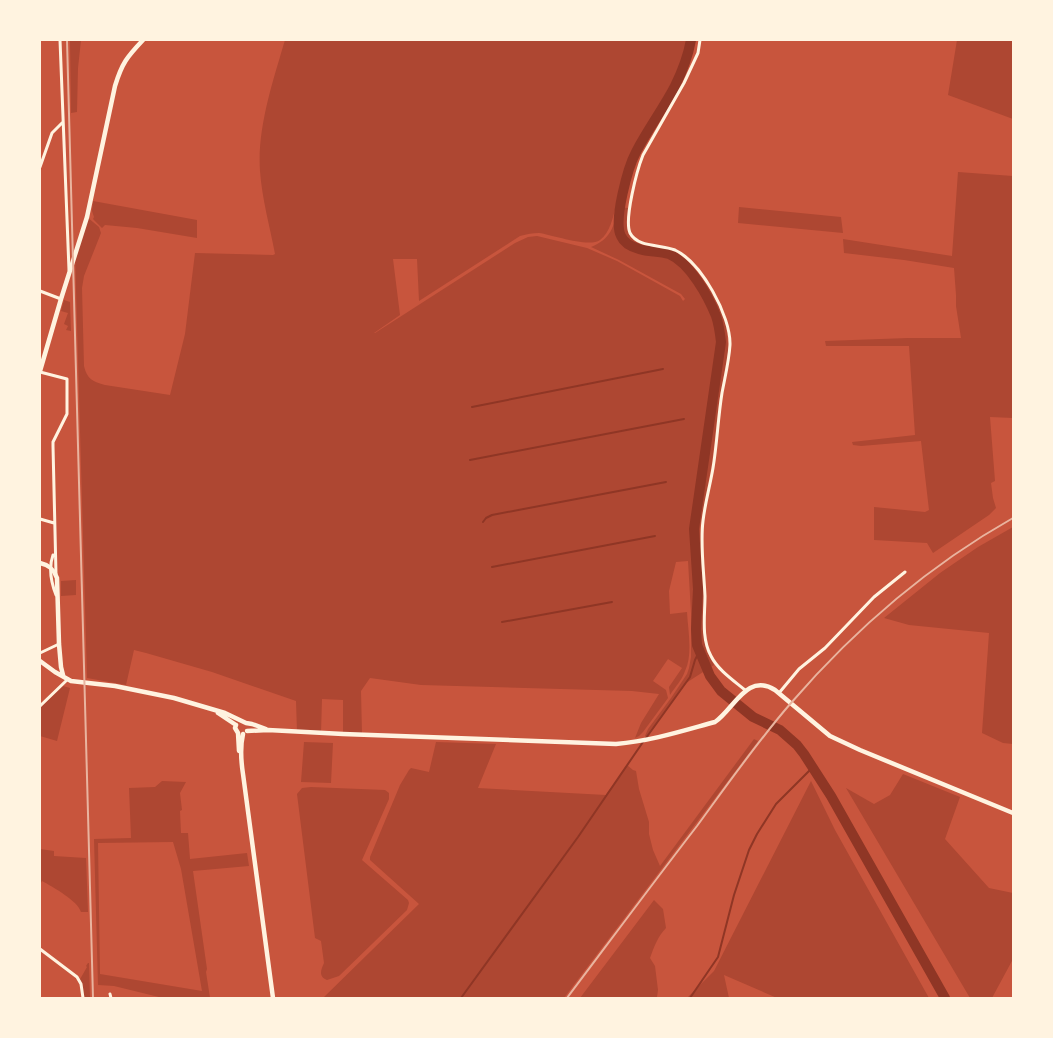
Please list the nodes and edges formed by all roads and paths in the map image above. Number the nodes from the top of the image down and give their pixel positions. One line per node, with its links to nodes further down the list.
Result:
1 (60, 40): 4 (street)
2 (143, 40): 6 (street)
3 (700, 40): 21 (street)
4 (64, 122): 5 (street); 6 (street)
5 (40, 167)
6 (69, 273): 8 (street)
7 (40, 291): 8 (street)
8 (61, 299): 9 (street)
9 (40, 372): 11 (street)
10 (40, 518): 11 (street)
11 (54, 523): 12 (street)
12 (54, 552): 13 (street); 15 (street)
13 (46, 564): 15 (street); 16 (street)
14 (905, 572): 22 (street)
15 (56, 574): 16 (street)
16 (57, 599): 17 (street)
17 (59, 644): 18 (street); 20 (street)
18 (40, 653)
19 (40, 661): 20 (street)
20 (68, 679): 23 (street); 24 (street)
21 (745, 690): 22 (street); 27 (street)
22 (779, 693): 31 (street)
23 (40, 706)
24 (212, 710): 25 (street); 26 (street)
25 (244, 722): 26 (street); 27 (street); 29 (street)
26 (236, 725): 28 (street)
27 (268, 730): 29 (street)
28 (238, 733): 29 (street); 30 (street)
29 (245, 733): 30 (street)
30 (241, 758): 34 (street)
31 (1013, 813)
32 (40, 949): 33 (street)
33 (83, 998)
34 (273, 998)

